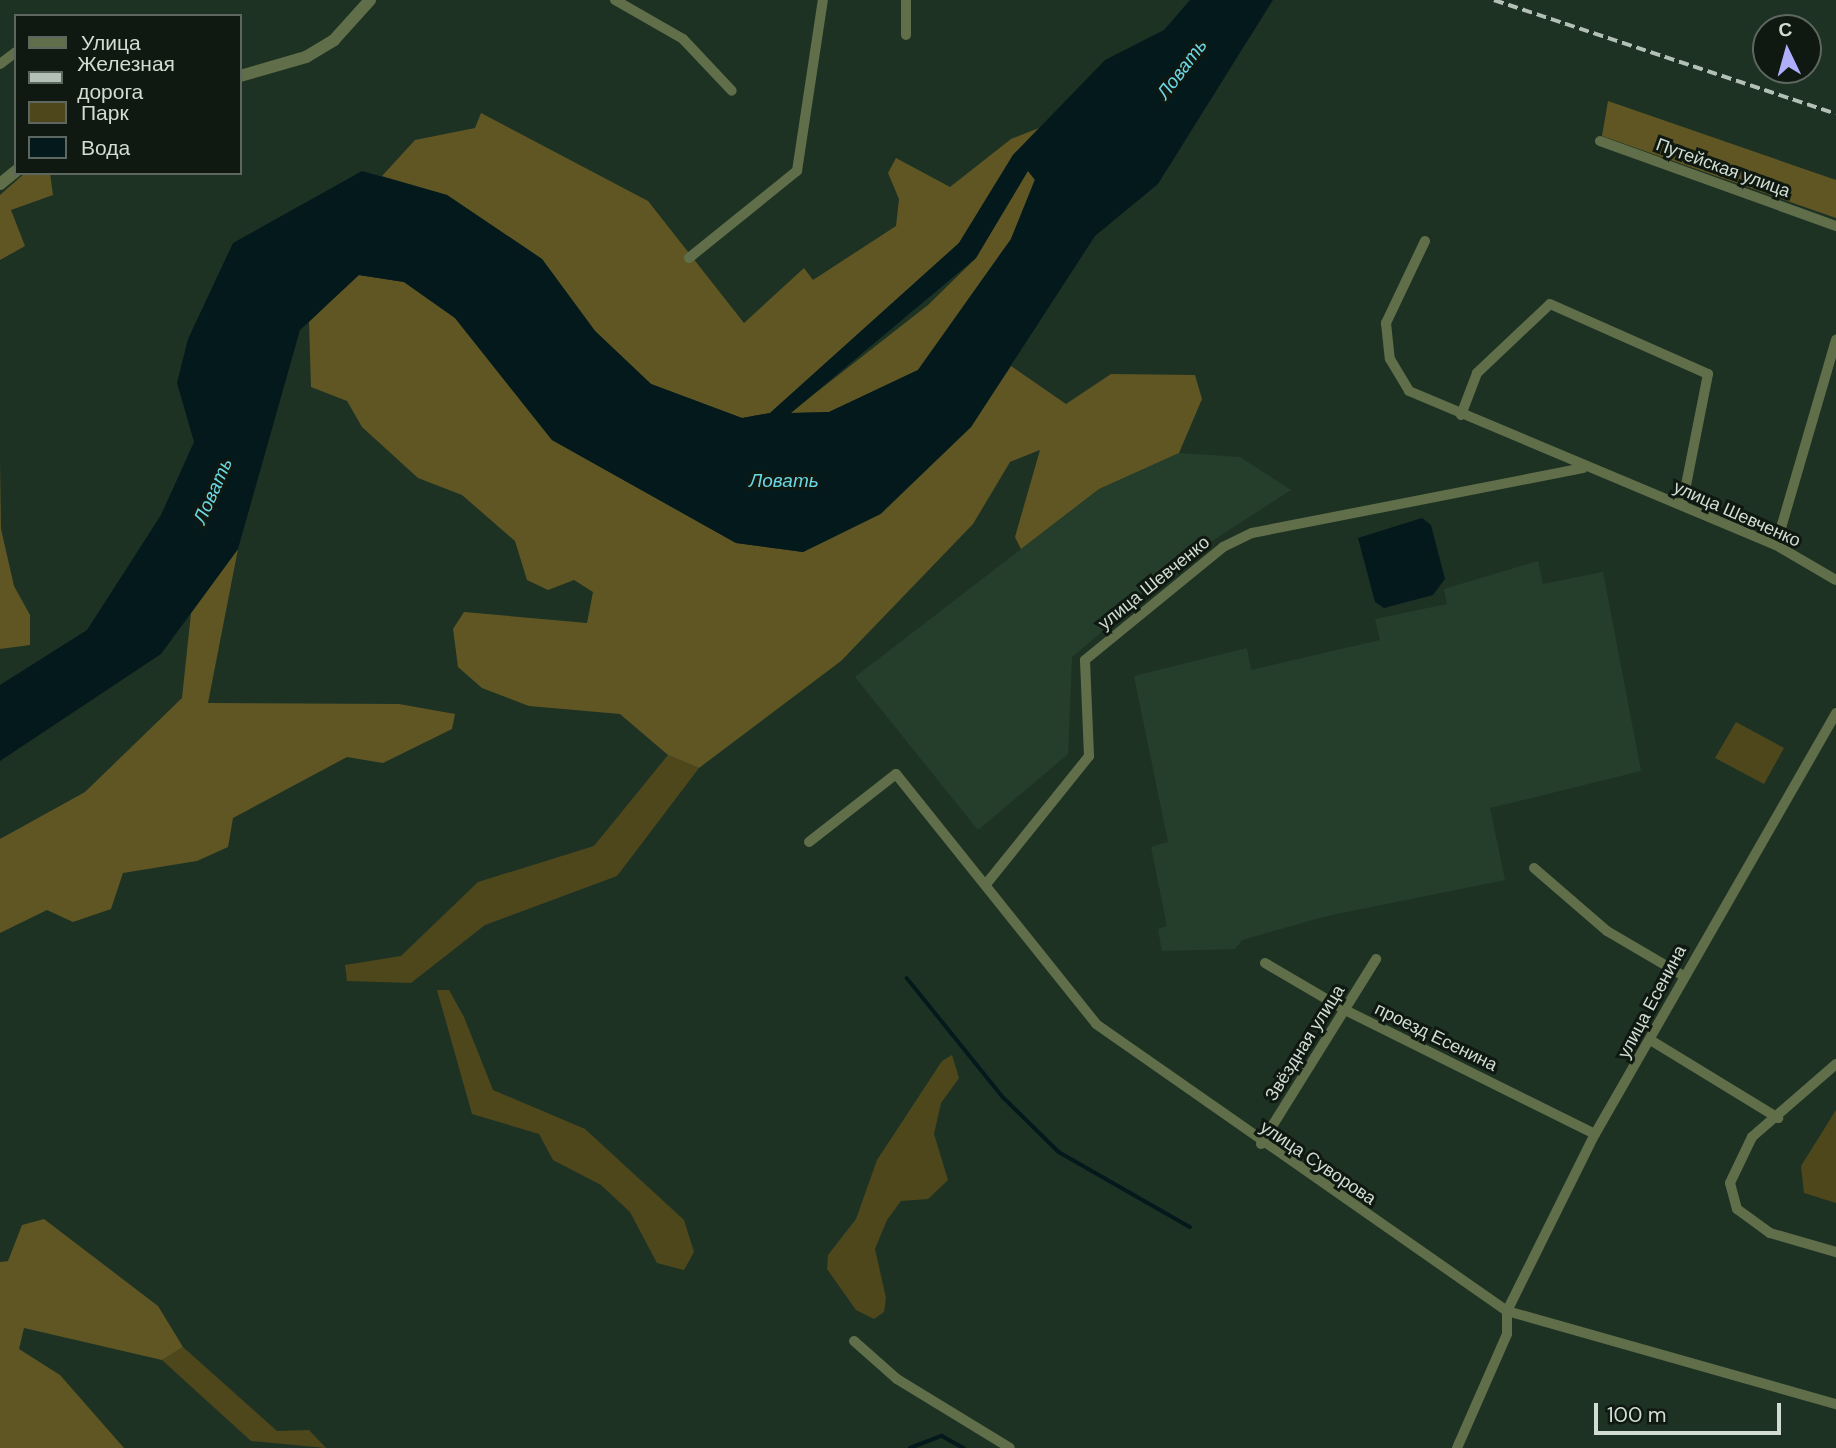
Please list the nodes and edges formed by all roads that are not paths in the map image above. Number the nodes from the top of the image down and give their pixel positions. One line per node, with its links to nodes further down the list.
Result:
1 (370, 0): 6 (street)
2 (615, 0): 7 (street)
3 (823, 0): 13 (street)
4 (906, 0): 5 (street)
5 (906, 36)
6 (242, 75)
7 (732, 91)
8 (1600, 141): 11 (street, Путейская улица)
9 (14, 173): 10 (street)
10 (0, 184)
11 (1836, 226)
12 (1425, 241): 15 (street, улица Шевченко)
13 (689, 258)
14 (1836, 340): 18 (street)
15 (1461, 415): 16 (street, улица Шевченко); 17 (street)
16 (1583, 468): 17 (street, улица Шевченко); 23 (street, улица Шевченко)
17 (1682, 505): 18 (street, улица Шевченко)
18 (1776, 545): 19 (street, улица Шевченко)
19 (1836, 580)
20 (1836, 712): 26 (street, улица Есенина)
21 (809, 842): 23 (street, улица Суворова)
22 (1534, 868): 26 (street)
23 (987, 883): 32 (street, улица Суворова)
24 (1376, 959): 27 (street, Звёздная улица)
25 (1265, 963): 27 (street, проезд Есенина)
26 (1682, 975): 28 (street, улица Есенина)
27 (1345, 1010): 31 (street, проезд Есенина); 32 (street, Звёздная улица)
28 (1652, 1041): 30 (street); 31 (street, улица Есенина)
29 (1836, 1064): 30 (street)
30 (1778, 1118): 33 (street)
31 (1595, 1134): 34 (street, улица Есенина)
32 (1261, 1143): 34 (street, улица Суворова)
33 (1836, 1252)
34 (1507, 1311): 36 (street, улица Суворова); 38 (street, улица Есенина)
35 (854, 1341): 37 (street)
36 (1836, 1404)
37 (1010, 1448)
38 (1457, 1448)

